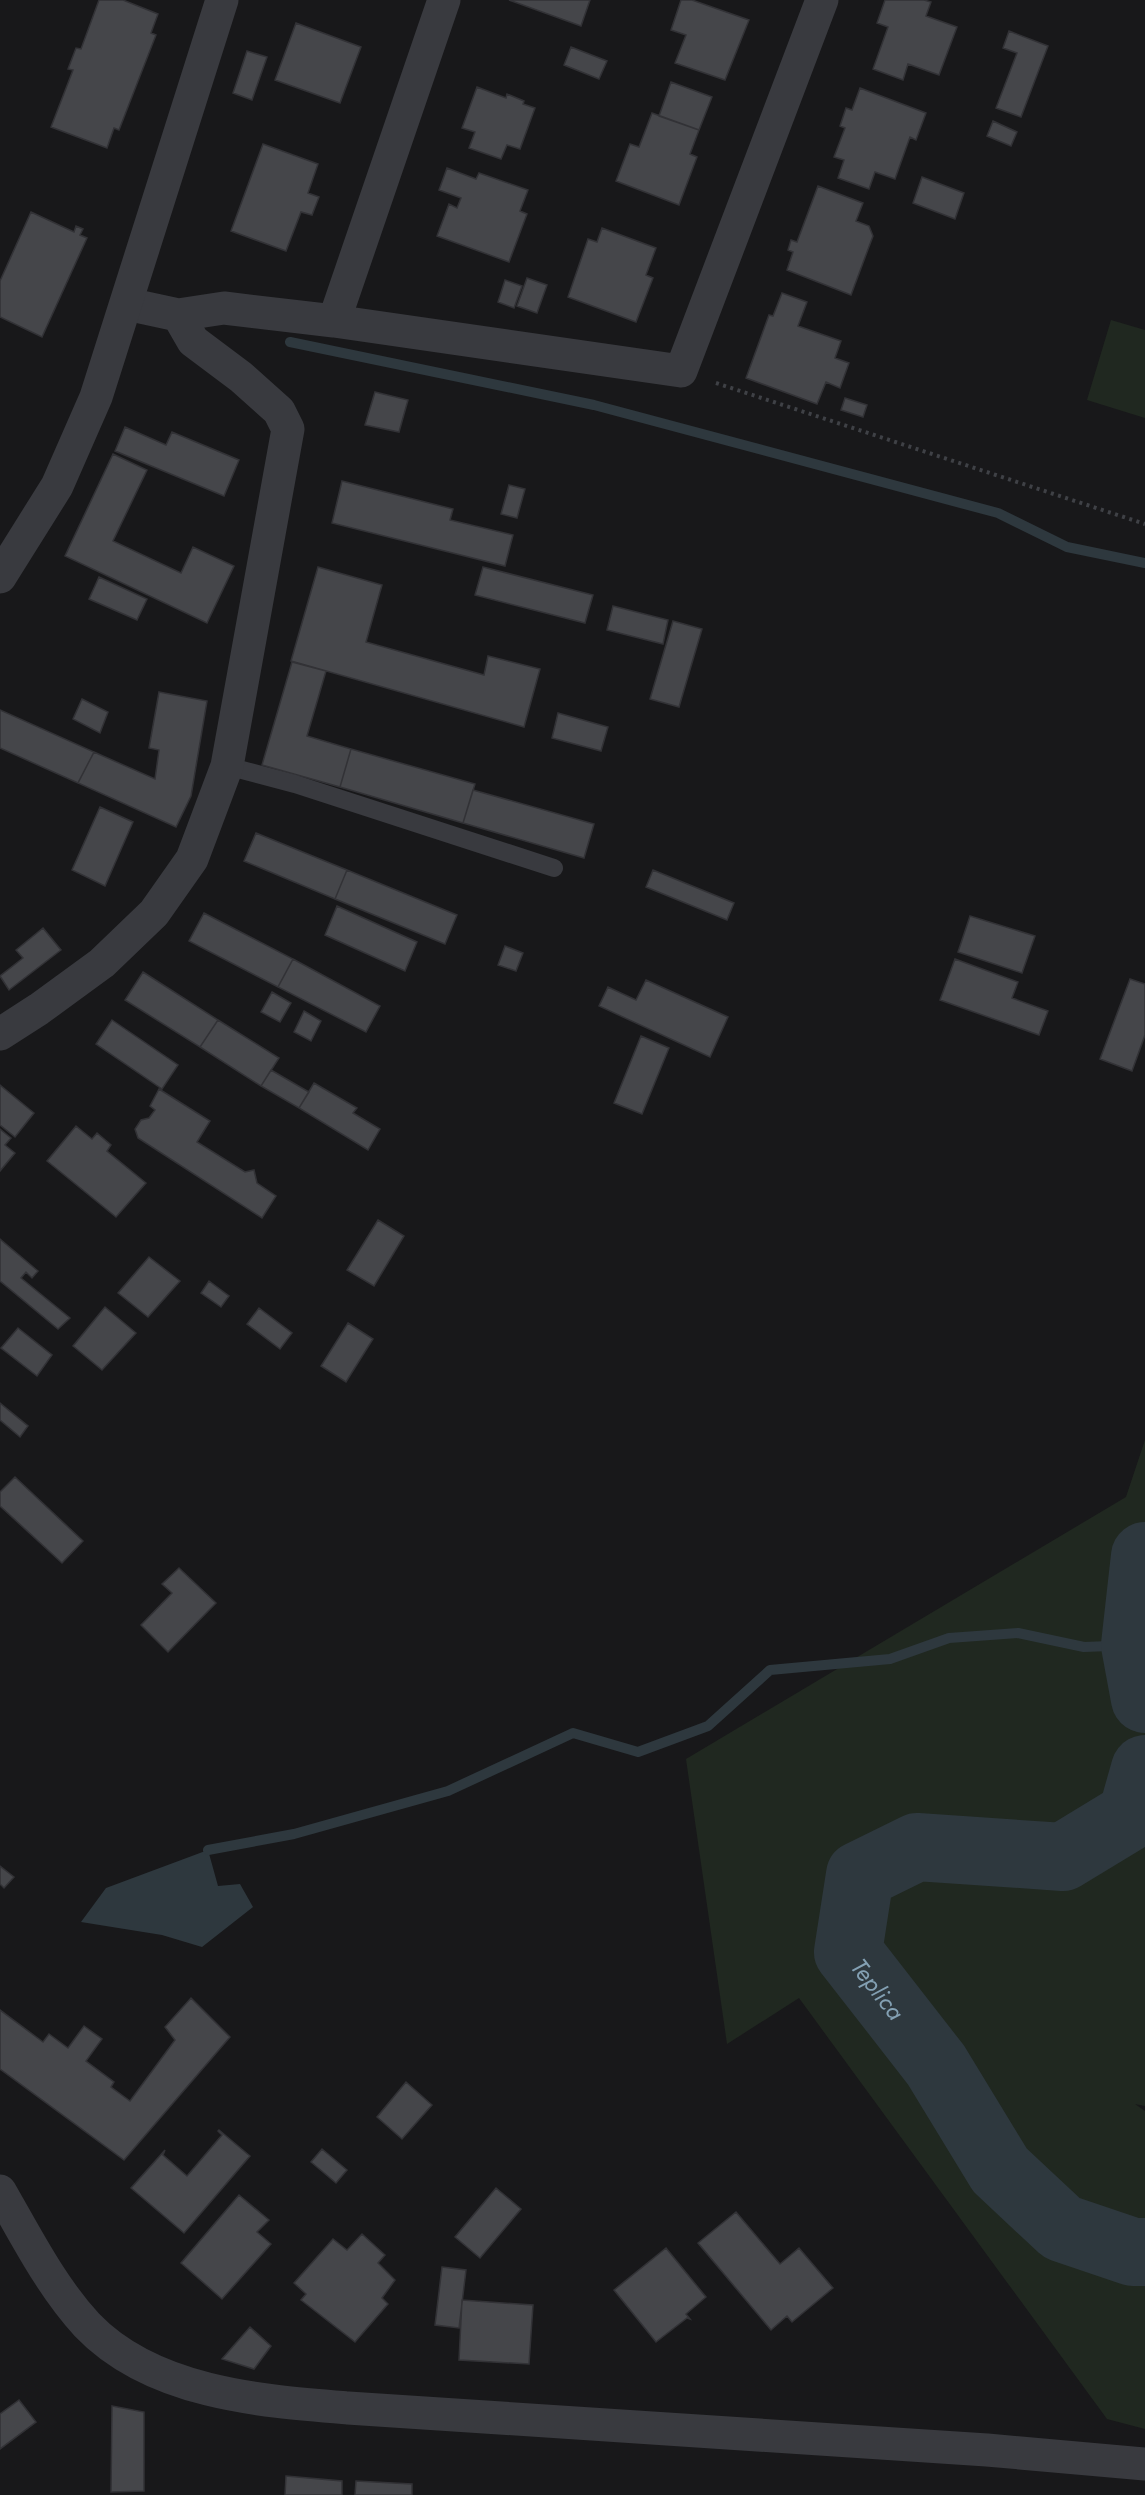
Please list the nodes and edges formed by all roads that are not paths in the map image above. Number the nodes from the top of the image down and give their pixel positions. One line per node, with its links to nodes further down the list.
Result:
1 (222, 0): 4 (street)
2 (444, 0): 6 (street)
3 (822, 0): 6 (street)
4 (127, 304): 5 (street); 7 (street)
5 (178, 315): 6 (street); 8 (street)
6 (334, 321)
7 (0, 577)
8 (227, 766): 9 (lane); 10 (street)
9 (554, 868)
10 (0, 1034)
11 (0, 2191): 12 (street)
12 (1145, 2464)

